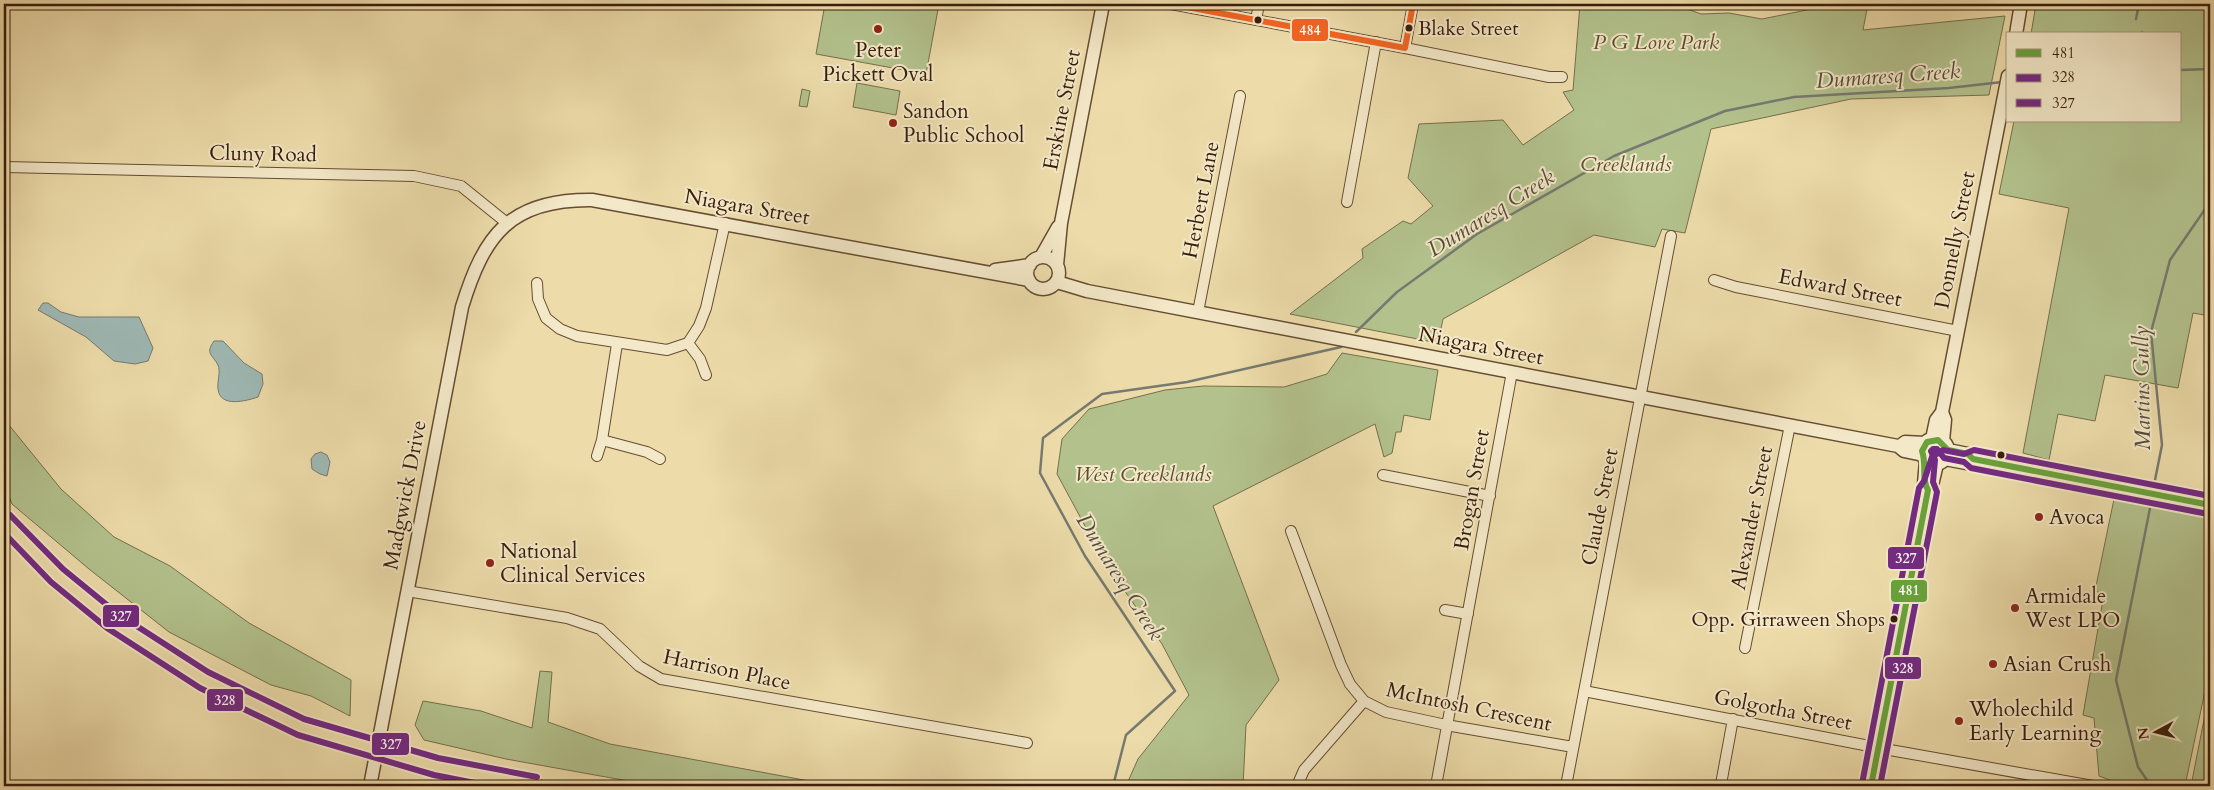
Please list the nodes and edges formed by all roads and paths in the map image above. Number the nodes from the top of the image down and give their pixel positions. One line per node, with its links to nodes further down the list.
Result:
1 (1103, 4): 17 (street, Erskine Street)
2 (1171, 4): 6 (street)
3 (1259, 4): 6 (street)
4 (1413, 4): 9 (street)
5 (2021, 4): 7 (street)
6 (1256, 20): 8 (street)
7 (2016, 32)
8 (1376, 42): 9 (street); 14 (street)
9 (1405, 48): 10 (street)
10 (1562, 76)
11 (2006, 86): 28 (street, Donnelly Street)
12 (1240, 96): 27 (street, Herbert Lane)
13 (4, 167): 15 (street, Cluny Road)
14 (1347, 202)
15 (507, 223): 16 (street, Niagara Street); 44 (street, Madgwick Drive)
16 (725, 223): 22 (street, Niagara Street); 29 (street)
17 (1060, 223): 19 (street, Erskine Street); 21 (street, Erskine Street)
18 (1671, 236): 33 (street, Claude Street)
19 (1041, 257): 20 (street); 21 (street)
20 (1030, 265): 22 (street, Niagara Street); 23 (street)
21 (1057, 265): 25 (street)
22 (983, 271): 23 (street, Niagara Street)
23 (1029, 280): 25 (street)
24 (1714, 280): 28 (street, Edward Street)
25 (1056, 282): 27 (street, Niagara Street)
26 (537, 283): 30 (street)
27 (1198, 312): 31 (street, Niagara Street)
28 (1958, 331): 36 (street, Donnelly Street)
29 (688, 343): 30 (street); 32 (street)
30 (617, 344): 35 (street)
31 (1512, 372): 33 (street, Niagara Street); 40 (street, Brogan Street)
32 (706, 375)
33 (1640, 396): 34 (street, Niagara Street); 48 (street, Claude Street)
34 (1790, 425): 36 (street, Niagara Street); 47 (street, Alexander Street)
35 (602, 440): 37 (street); 38 (street)
36 (1935, 451): 41 (street, Niagara Street); 54 (street, Donnelly Street)
37 (598, 456)
38 (660, 459)
39 (1383, 475): 40 (street)
40 (1490, 496): 46 (street, Brogan Street)
41 (2210, 505)
42 (4, 521): 58 (highway, bridge)
43 (1291, 531): 49 (street, McIntosh Crescent)
44 (407, 591): 52 (street, Harrison Place); 57 (street, Madgwick Drive)
45 (1445, 610): 46 (street)
46 (1468, 614): 51 (street, Brogan Street)
47 (1745, 648)
48 (1584, 691): 50 (street, Golgotha Street); 53 (street, Claude Street)
49 (1364, 701): 51 (street, McIntosh Crescent); 59 (street)
50 (1733, 719): 54 (street, Golgotha Street); 55 (street)
51 (1446, 725): 53 (street, McIntosh Crescent); 60 (street, Brogan Street)
52 (1027, 743)
53 (1574, 747): 61 (street, Claude Street)
54 (1878, 748): 56 (street, Golgotha Street); 62 (street, Donnelly Street)
55 (1721, 784)
56 (2071, 785): 63 (street, Golgotha Street)
57 (370, 786)
58 (535, 786)
59 (1297, 786)
60 (1436, 786)
61 (1566, 786)
62 (1871, 786)
63 (2093, 786)

